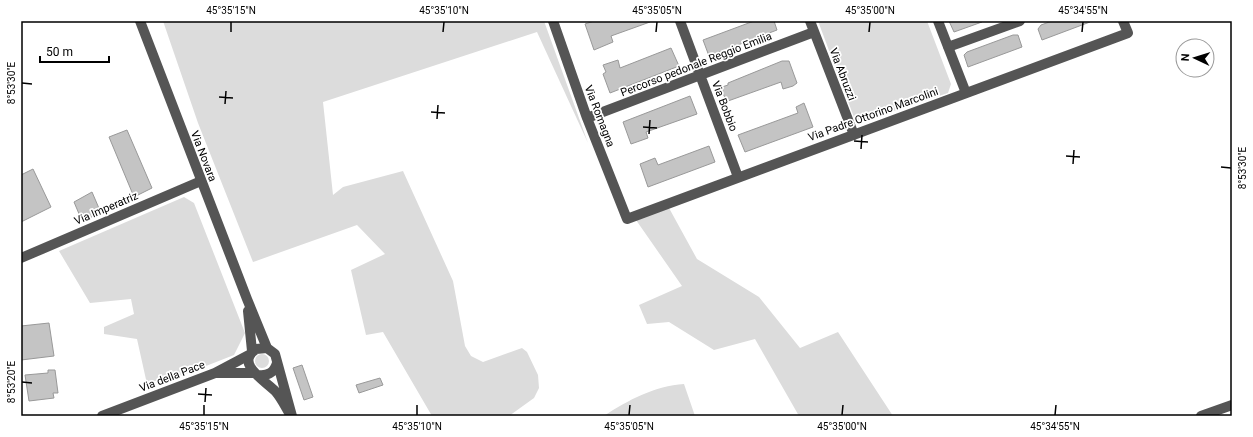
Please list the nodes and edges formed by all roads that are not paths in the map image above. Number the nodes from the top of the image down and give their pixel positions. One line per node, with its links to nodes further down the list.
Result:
1 (140, 21): 15 (street, Via Novara)
2 (553, 21): 12 (street, Via Romagna)
3 (680, 21): 10 (street, Via Bobbio)
4 (810, 21): 8 (street, Via Abruzzi)
5 (938, 21): 9 (street)
6 (1020, 21): 9 (street)
7 (1123, 21): 11 (street, Via Padre Ottorino Marcolini)
8 (814, 32): 10 (street, Percorso pedonale Reggio Emilia); 13 (street, Via Abruzzi)
9 (948, 47): 11 (street)
10 (700, 75): 12 (street, Percorso pedonale Reggio Emilia); 14 (street, Via Bobbio)
11 (966, 92): 13 (street, Via Padre Ottorino Marcolini)
12 (587, 118): 16 (street, Via Romagna)
13 (854, 135): 14 (street, Via Padre Ottorino Marcolini)
14 (738, 177): 16 (street, Via Padre Ottorino Marcolini)
15 (201, 182): 17 (street, Via Imperatriz); 18 (street, Via Novara)
16 (627, 219)
17 (21, 258)
18 (246, 299): 19 (street, Via Novara); 20 (street, Via Novara)
19 (267, 348): 20 (street); 21 (street, Via Novara)
20 (251, 353): 22 (street, Via della Pace); 23 (street, Via Novara)
21 (277, 364): 23 (street); 26 (street, Via Novara)
22 (215, 373): 23 (street); 25 (street, Via della Pace)
23 (256, 374): 26 (street, Via Novara)
24 (1232, 405): 27 (street)
25 (104, 416)
26 (292, 416)
27 (1201, 416)

